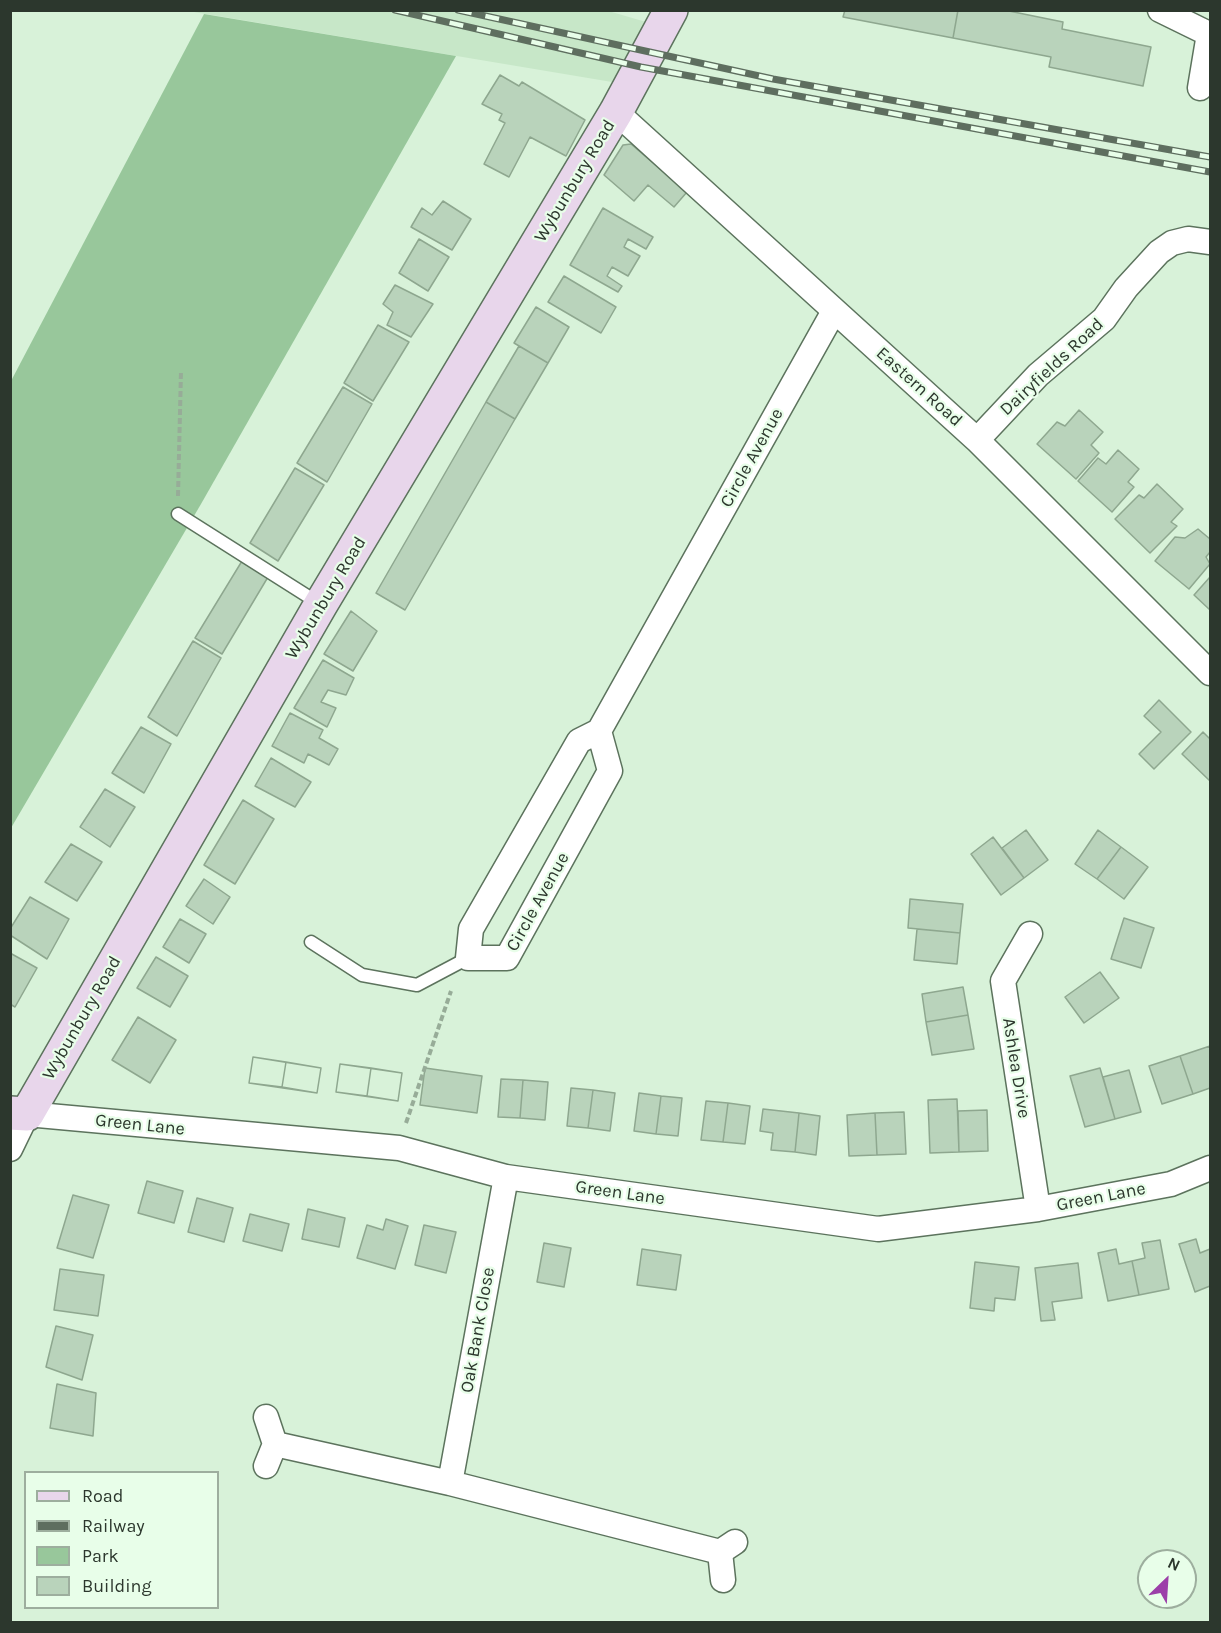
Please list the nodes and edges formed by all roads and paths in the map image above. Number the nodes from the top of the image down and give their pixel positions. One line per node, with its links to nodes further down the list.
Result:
1 (671, 10): 4 (street, Wybunbury Road)
2 (1160, 10): 3 (street)
3 (1200, 88)
4 (616, 112): 6 (street, Eastern Road); 10 (street, Wybunbury Road)
5 (1210, 242): 8 (street, Dairyfields Road)
6 (834, 310): 8 (street, Eastern Road); 12 (street, Circle Avenue)
7 (180, 371): 9 (path)
8 (977, 440): 11 (street, Eastern Road)
9 (178, 514): 10 (lane)
10 (321, 604): 16 (street, Wybunbury Road)
11 (1210, 674)
12 (599, 731): 15 (street, Circle Avenue); 15 (street, Circle Avenue)
13 (1030, 934): 21 (street, Ashlea Drive)
14 (311, 942): 15 (lane)
15 (468, 958): 17 (path)
16 (19, 1114): 17 (street, Green Lane); 18 (street, Wybunbury Road)
17 (399, 1148): 20 (street, Green Lane)
18 (10, 1149)
19 (1210, 1168): 21 (street, Green Lane)
20 (506, 1177): 21 (street, Green Lane); 23 (street, Oak Bank Close)
21 (1038, 1209)
22 (266, 1417): 23 (street)
23 (450, 1483): 24 (street)
24 (723, 1580)

